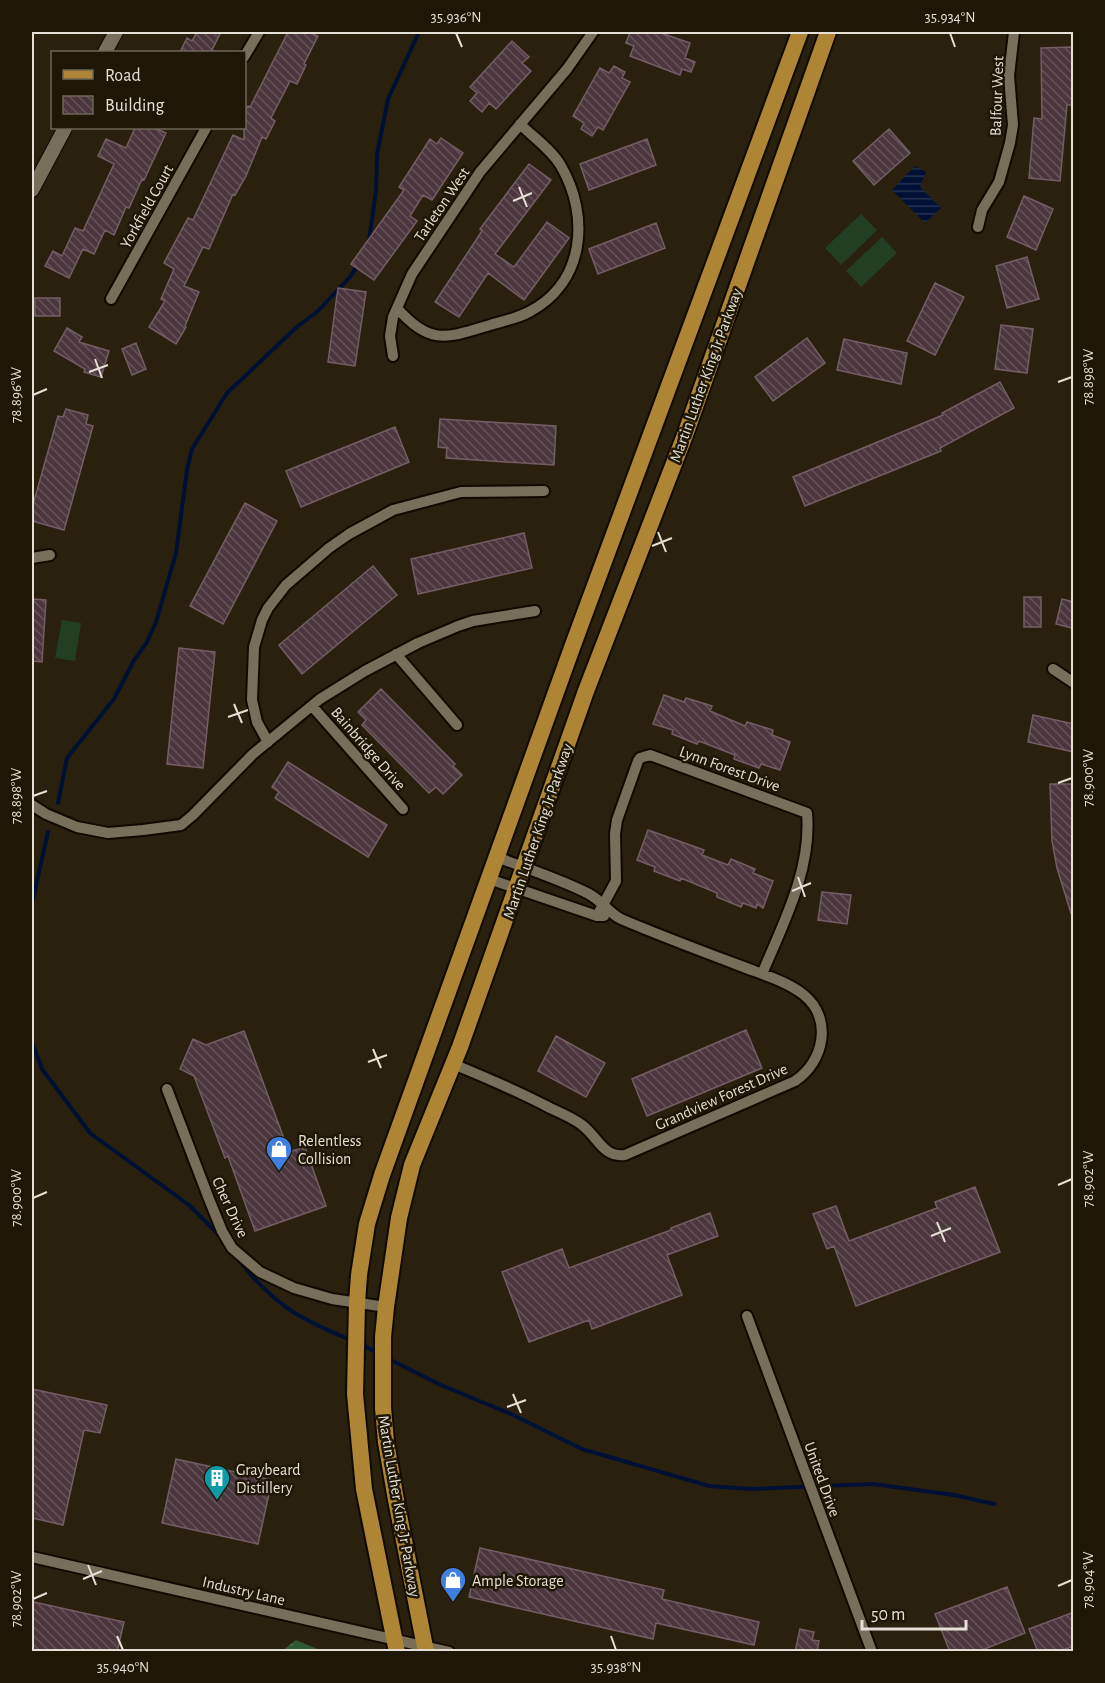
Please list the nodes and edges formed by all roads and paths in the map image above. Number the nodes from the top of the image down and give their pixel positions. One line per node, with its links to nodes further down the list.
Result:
1 (116, 32): 7 (street)
2 (259, 32): 8 (street)
3 (593, 32): 9 (street, Tarleton West)
4 (800, 32): 29 (main road, Martin Luther King Jr Parkway)
5 (828, 32): 30 (main road, Martin Luther King Jr Parkway)
6 (1014, 32): 13 (street, Balfour West)
7 (106, 51)
8 (246, 54)
9 (520, 124): 15 (street, Tarleton West); 15 (street)
10 (64, 129): 12 (street)
11 (205, 129): 14 (street, Yorkfield Court)
12 (32, 190)
13 (978, 227)
14 (111, 299)
15 (397, 308): 16 (street, Tarleton West)
16 (393, 356)
17 (544, 491): 26 (street)
18 (50, 555): 19 (street)
19 (32, 558)
20 (535, 611): 21 (street, Bainbridge Drive)
21 (396, 654): 24 (street, Bainbridge Drive); 25 (street)
22 (1053, 669): 23 (street)
23 (1074, 683)
24 (312, 706): 26 (street, Bainbridge Drive); 28 (street, Bainbridge Drive)
25 (457, 724)
26 (268, 742): 27 (street, Bainbridge Drive)
27 (32, 805)
28 (403, 809)
29 (497, 857): 30 (street); 31 (main road, Martin Luther King Jr Parkway)
30 (525, 868): 32 (main road, Martin Luther King Jr Parkway); 33 (street)
31 (489, 879): 32 (street, Grandview Forest Drive); 39 (main road, Martin Luther King Jr Parkway)
32 (517, 889): 34 (street, Grandview Forest Drive); 37 (main road, Martin Luther King Jr Parkway)
33 (604, 904): 34 (street, Lynn Forest Drive); 35 (street); 36 (street, Lynn Forest Drive)
34 (597, 916): 35 (street, Grandview Forest Drive)
35 (613, 916): 36 (street, Grandview Forest Drive)
36 (762, 974): 37 (street, Grandview Forest Drive)
37 (453, 1064): 40 (main road, Martin Luther King Jr Parkway)
38 (167, 1089): 39 (street, Cher Drive)
39 (357, 1303): 40 (street, Cher Drive); 43 (main road, Martin Luther King Jr Parkway)
40 (386, 1307): 44 (main road, Martin Luther King Jr Parkway)
41 (747, 1316): 46 (street, United Drive)
42 (32, 1557): 43 (street, Industry Lane)
43 (396, 1646): 44 (street, Industry Lane)
44 (426, 1649): 45 (street, Industry Lane)
45 (449, 1652)
46 (872, 1652)

